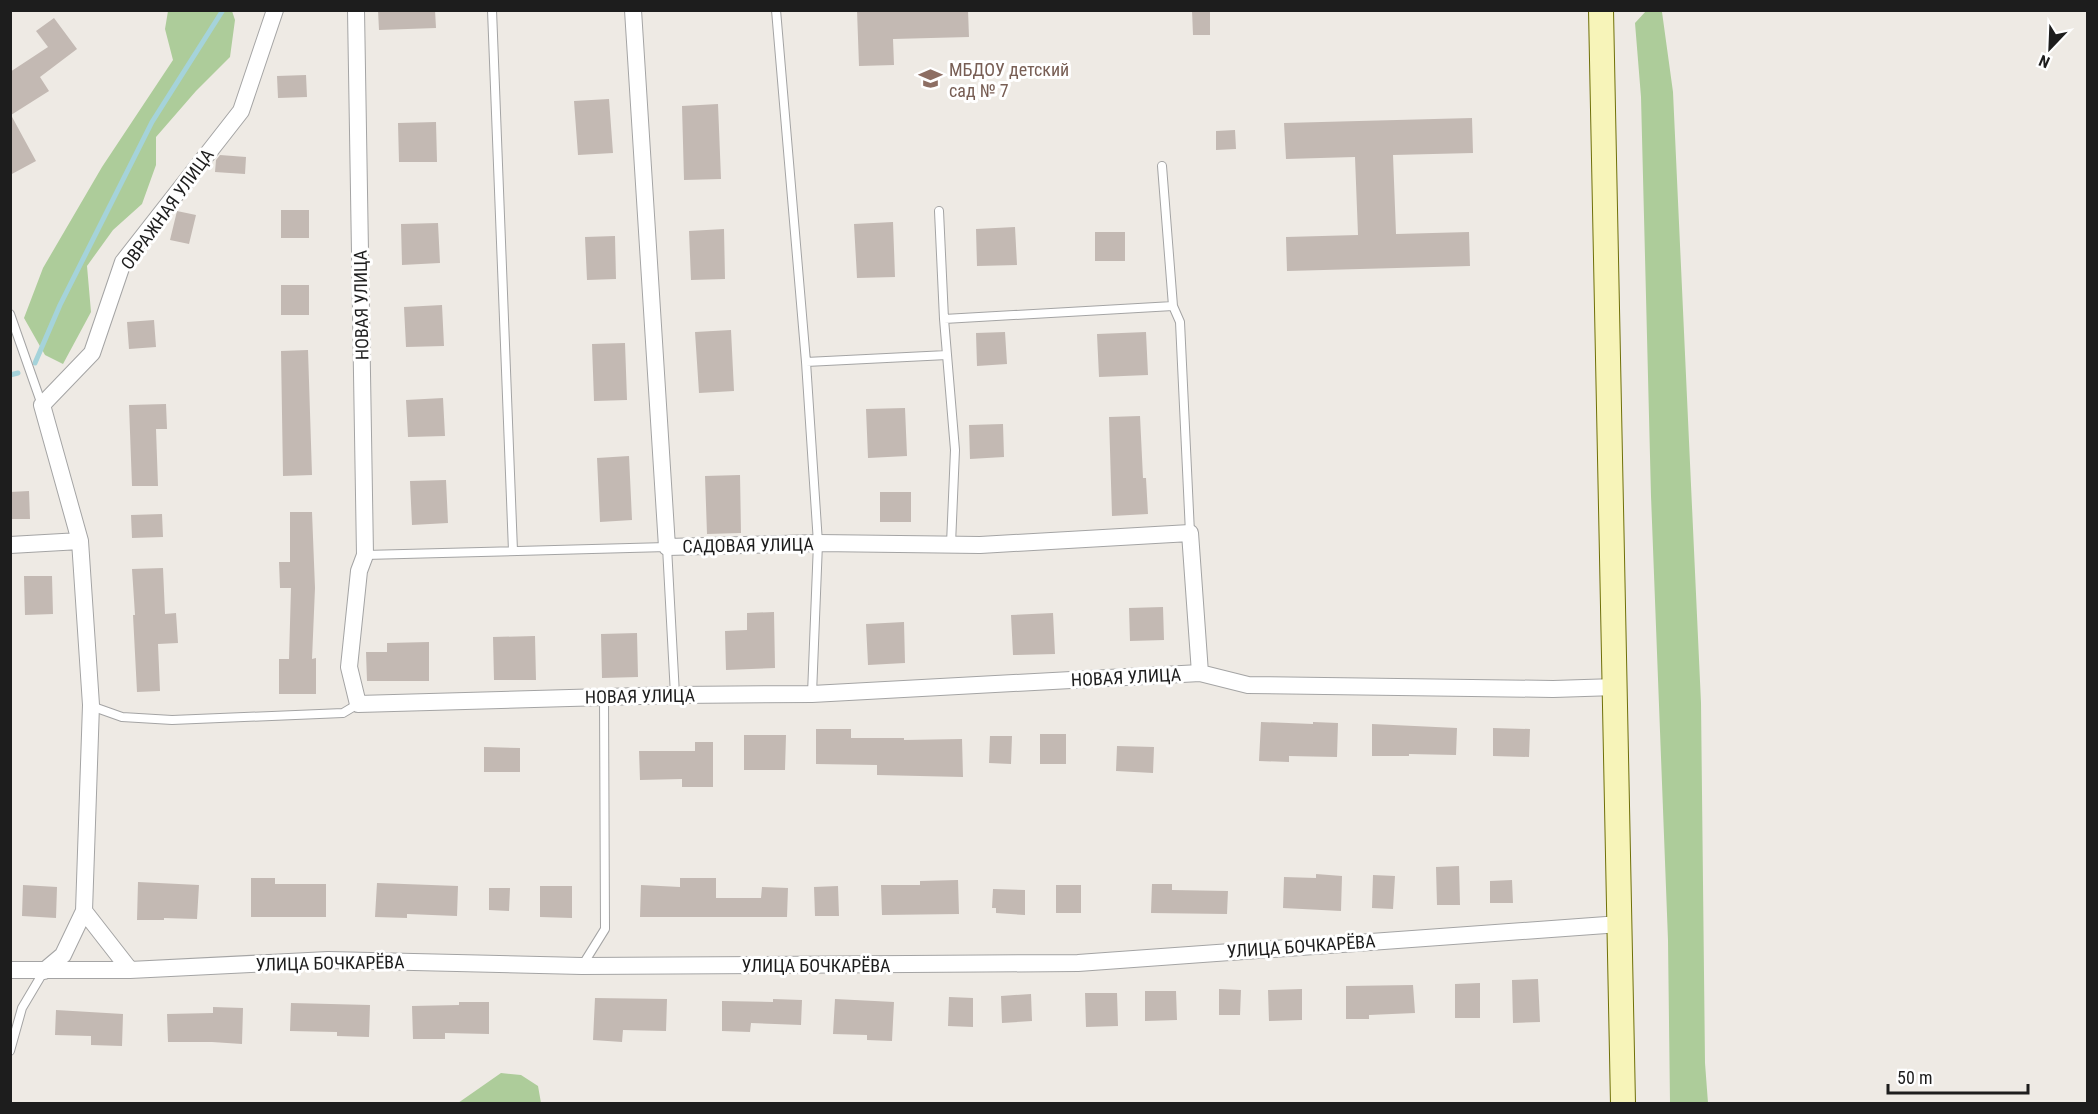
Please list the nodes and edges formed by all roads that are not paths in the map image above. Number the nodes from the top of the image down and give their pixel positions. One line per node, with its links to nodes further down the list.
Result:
1 (275, 10): 14 (street, ОВРАЖНАЯ УЛИЦА)
2 (356, 10): 22 (street, НОВАЯ УЛИЦА)
3 (492, 10): 21 (lane)
4 (633, 10): 20 (street, САДОВАЯ УЛИЦА)
5 (776, 10): 13 (lane)
6 (1601, 10): 24 (main road)
7 (1162, 166): 9 (lane)
8 (939, 212): 11 (lane)
9 (1173, 306): 11 (lane); 15 (lane)
10 (10, 314): 14 (lane)
11 (944, 319): 12 (lane)
12 (947, 355): 13 (lane); 18 (lane)
13 (806, 362): 17 (lane)
14 (42, 405): 16 (street)
15 (1190, 533): 18 (street, САДОВАЯ УЛИЦА); 23 (street)
16 (80, 541): 19 (street); 29 (street)
17 (818, 543): 18 (street, САДОВАЯ УЛИЦА); 20 (street, САДОВАЯ УЛИЦА); 25 (lane)
18 (951, 544)
19 (10, 545)
20 (667, 547): 21 (lane); 26 (lane)
21 (513, 551): 22 (lane)
22 (366, 555): 28 (street, НОВАЯ УЛИЦА)
23 (1200, 673): 24 (street, НОВАЯ УЛИЦА); 25 (street, НОВАЯ УЛИЦА)
24 (1616, 687): 31 (main road)
25 (812, 694): 26 (street, НОВАЯ УЛИЦА)
26 (675, 695): 27 (street, НОВАЯ УЛИЦА)
27 (604, 697): 28 (street, НОВАЯ УЛИЦА); 32 (lane)
28 (358, 704): 29 (lane)
29 (91, 705): 30 (street)
30 (84, 911): 34 (street); 35 (street)
31 (1620, 924): 32 (street, УЛИЦА БОЧКАРЁВА); 37 (main road)
32 (582, 966): 34 (street, УЛИЦА БОЧКАРЁВА)
33 (10, 970): 35 (street, УЛИЦА БОЧКАРЁВА)
34 (130, 970): 35 (street, УЛИЦА БОЧКАРЁВА)
35 (44, 971): 36 (lane)
36 (10, 1051)
37 (1623, 1104)

